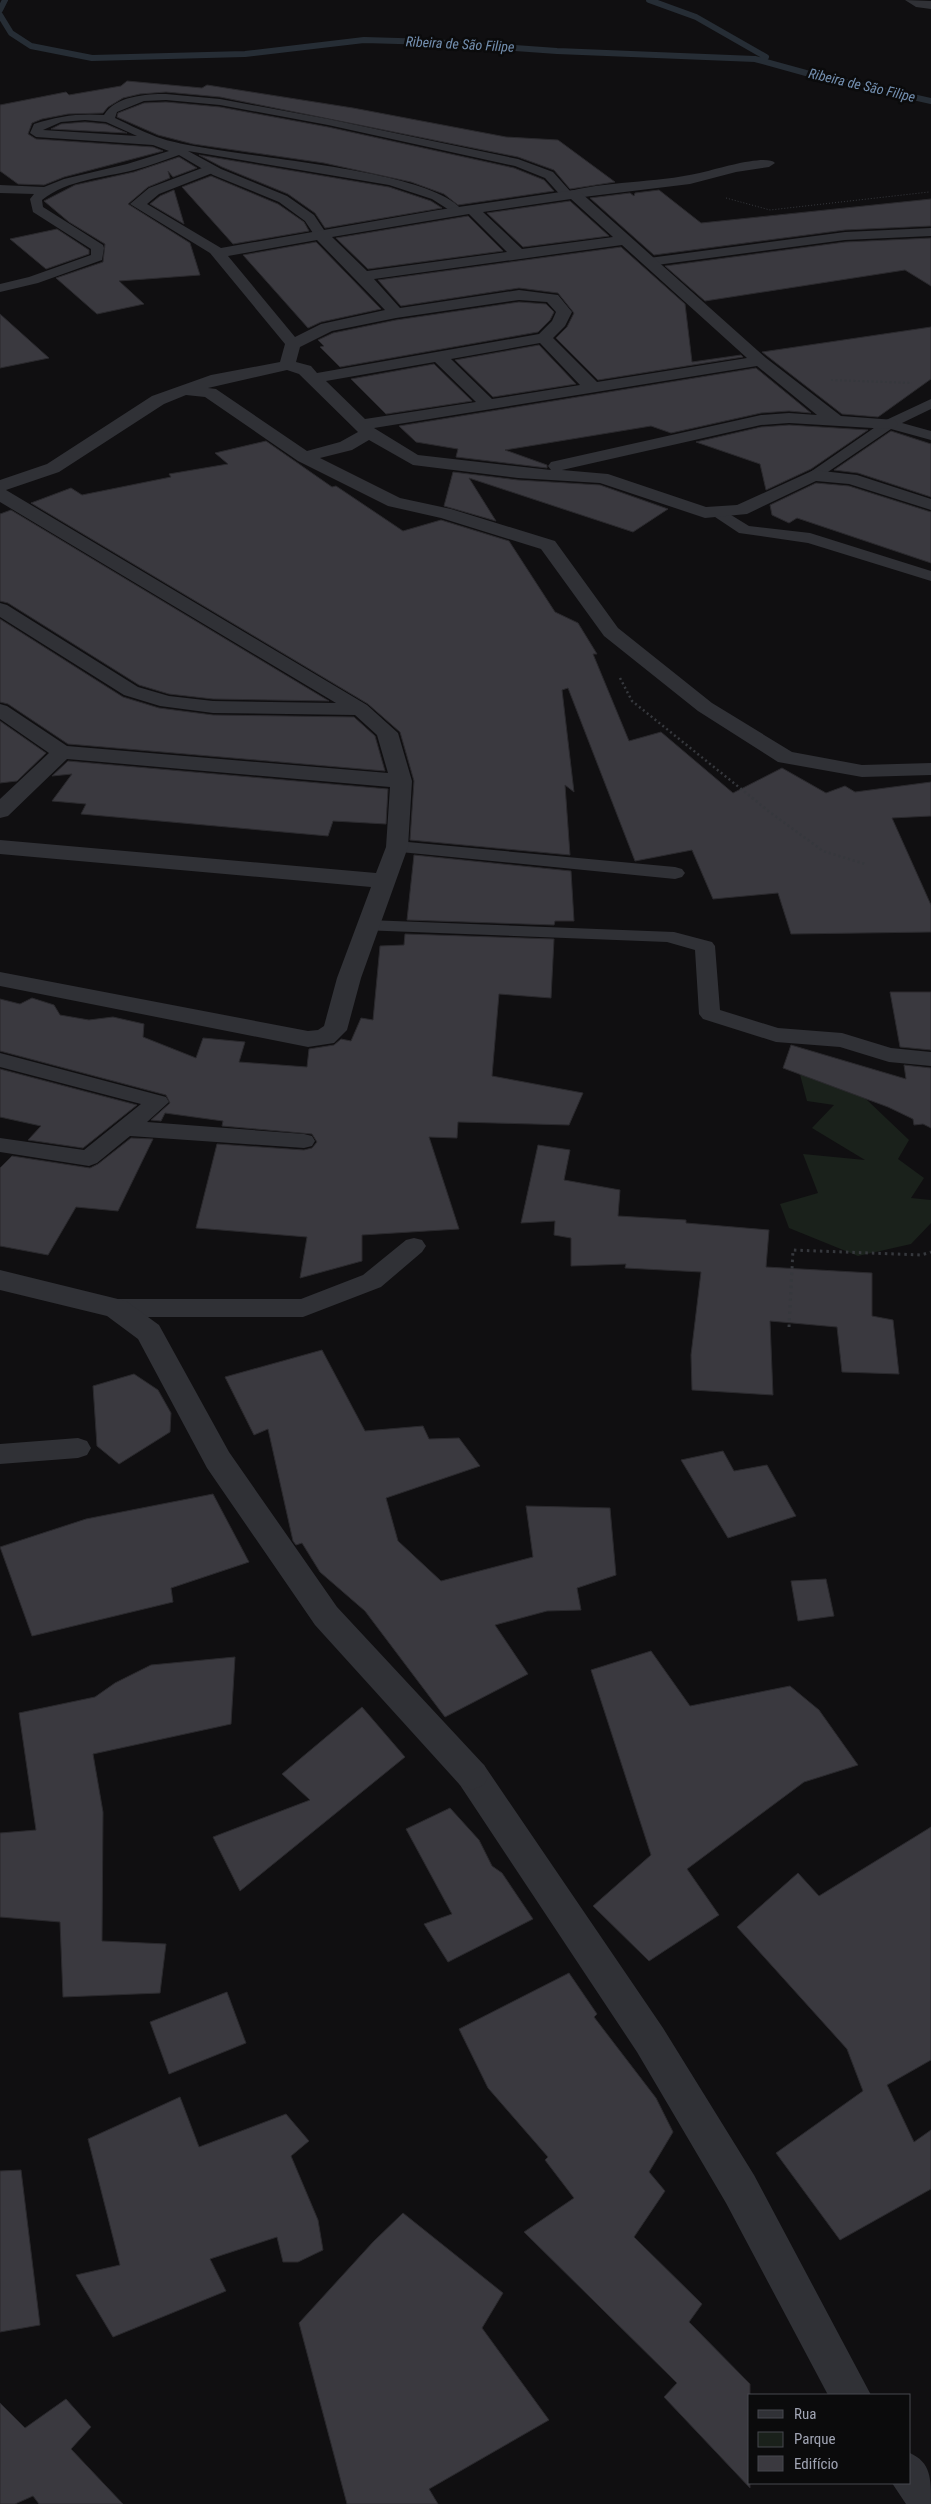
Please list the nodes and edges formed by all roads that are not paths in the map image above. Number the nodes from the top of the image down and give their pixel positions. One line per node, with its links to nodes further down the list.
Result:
1 (911, 0): 2 (street)
2 (931, 5)
3 (108, 119): 4 (lane); 4 (lane); 10 (lane)
4 (154, 141): 5 (lane); 12 (lane)
5 (180, 151): 7 (lane); 9 (lane)
6 (769, 163): 10 (lane)
7 (210, 169): 14 (lane); 16 (street)
8 (0, 189): 9 (lane)
9 (44, 191): 20 (lane)
10 (571, 195): 11 (street); 15 (street)
11 (472, 209): 12 (street); 17 (street)
12 (457, 212): 14 (street)
13 (931, 232): 18 (lane)
14 (322, 236): 16 (street); 19 (street)
15 (623, 240): 17 (street); 18 (street)
16 (218, 253): 23 (street)
17 (518, 254): 19 (street)
18 (649, 262): 25 (street)
19 (364, 276): 21 (street)
20 (0, 288)
21 (396, 313): 22 (street); 23 (street)
22 (544, 338): 24 (street); 28 (street)
23 (293, 344): 26 (street)
24 (438, 356): 27 (street); 30 (street)
25 (760, 361): 28 (street); 32 (street)
26 (287, 365): 27 (street); 29 (street)
27 (315, 378): 34 (street)
28 (592, 387): 30 (street)
29 (185, 390): 36 (street); 39 (street)
30 (487, 403): 34 (street)
31 (931, 403): 33 (lane)
32 (835, 420): 33 (street); 37 (street)
33 (889, 424): 35 (lane); 38 (lane)
34 (365, 429): 36 (street); 37 (street)
35 (931, 436)
36 (304, 457): 48 (street)
37 (518, 473): 42 (street)
38 (814, 475): 41 (street); 42 (street)
39 (0, 486)
40 (0, 494): 45 (street)
41 (931, 504)
42 (718, 512): 43 (lane)
43 (931, 576)
44 (0, 609): 45 (street)
45 (360, 709): 49 (street)
46 (0, 710): 47 (street)
47 (62, 752): 49 (street); 50 (street)
48 (931, 768)
49 (401, 781): 52 (street)
50 (0, 811)
51 (0, 847): 54 (street)
52 (397, 847): 53 (lane); 54 (street)
53 (675, 873)
54 (385, 881): 55 (street)
55 (368, 926): 56 (street); 57 (lane)
56 (0, 980)
57 (931, 1059)
58 (0, 1060): 59 (lane)
59 (125, 1128): 60 (lane); 61 (lane)
60 (304, 1142)
61 (0, 1145)
62 (414, 1246): 64 (lane)
63 (0, 1280): 64 (street)
64 (116, 1308): 67 (street)
65 (78, 1448): 66 (lane)
66 (0, 1454)
67 (849, 2394)
68 (911, 2475): 69 (street)
69 (931, 2502)

